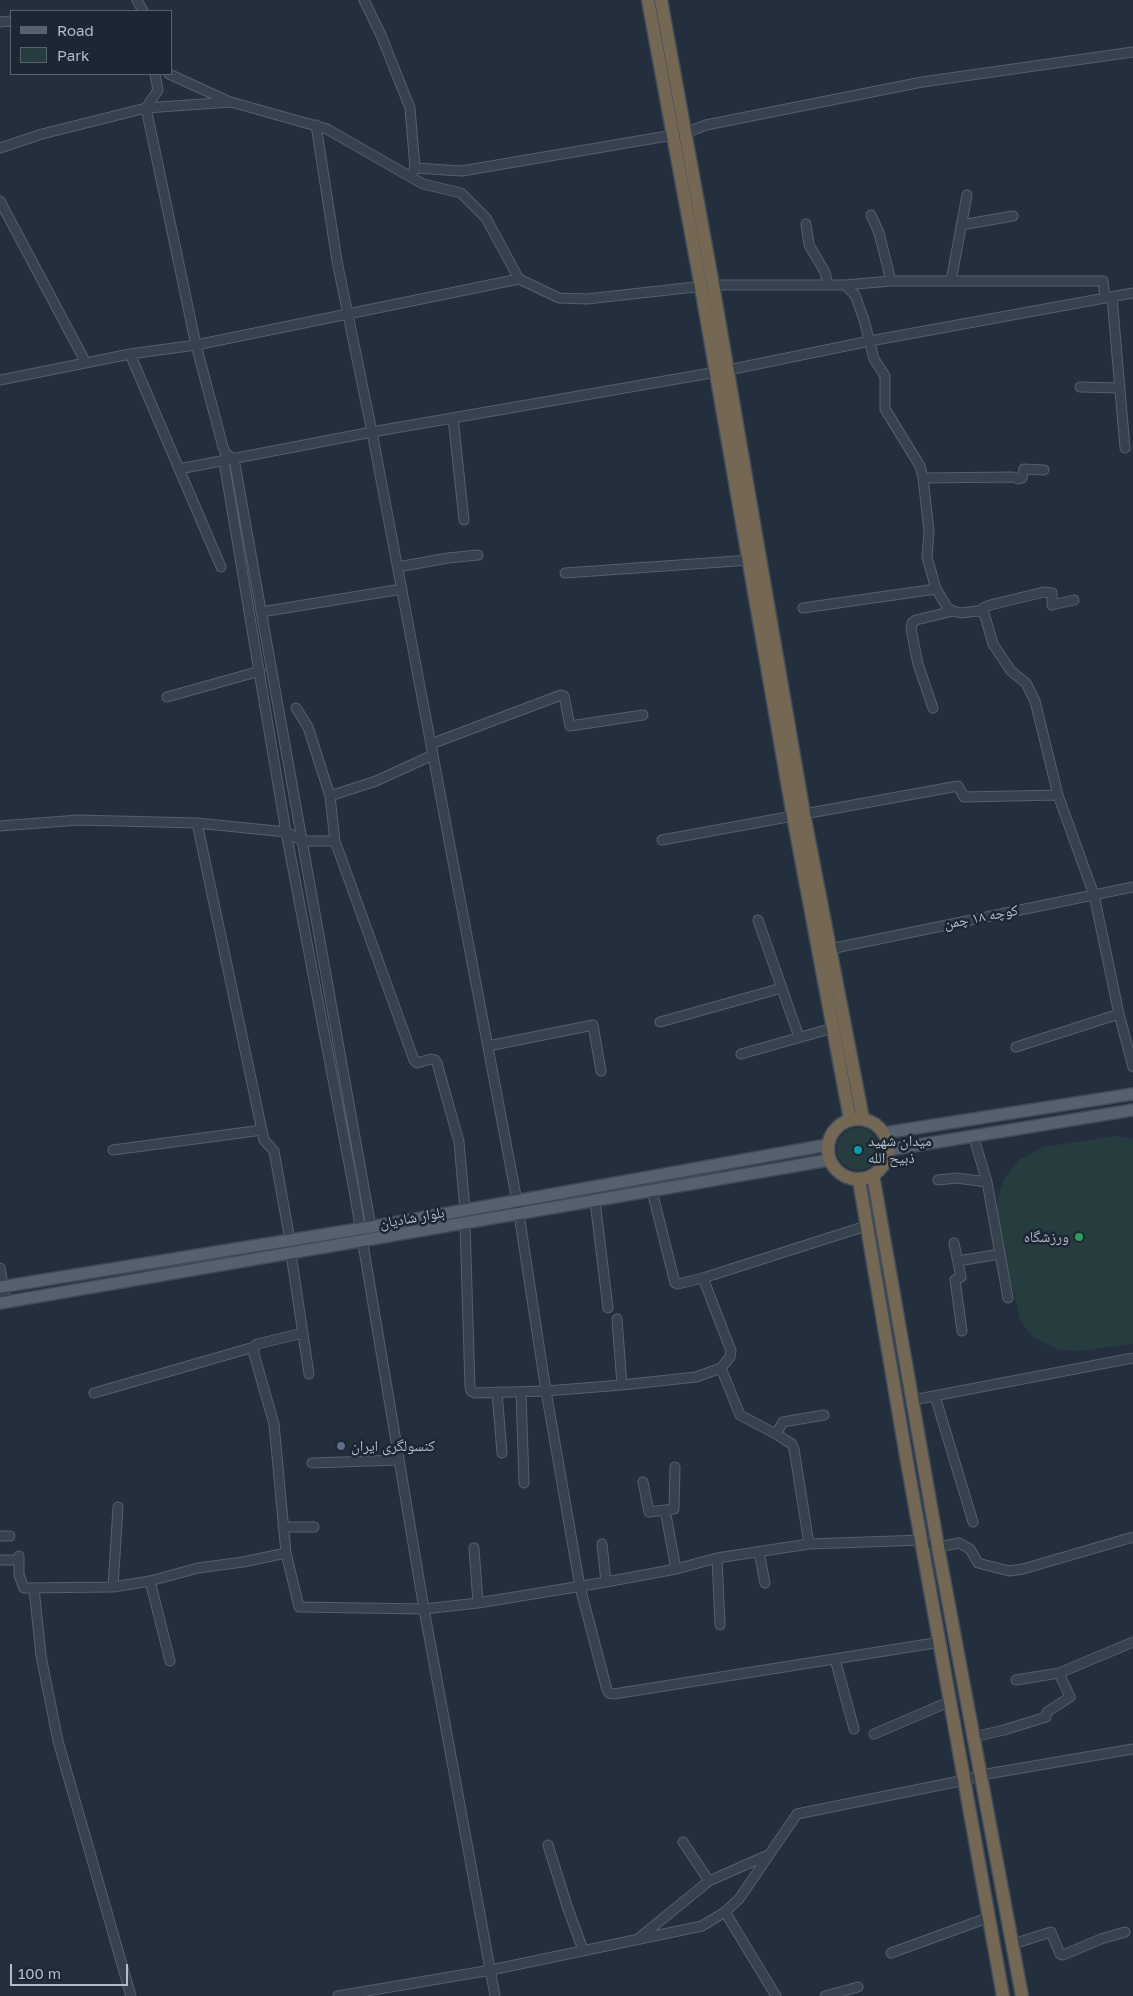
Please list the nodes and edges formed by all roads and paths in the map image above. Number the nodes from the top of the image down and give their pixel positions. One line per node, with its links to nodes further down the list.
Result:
1 (364, 0): 12 (street)
2 (648, 0): 10 (highway)
3 (660, 0): 10 (highway)
4 (1133, 52): 10 (street)
5 (155, 75): 8 (street)
6 (171, 75): 7 (street)
7 (231, 102): 8 (street); 9 (street)
8 (146, 108): 11 (street); 30 (street)
9 (316, 125): 13 (street); 28 (street)
10 (678, 134): 12 (street); 25 (highway)
11 (0, 148)
12 (416, 168): 13 (street)
13 (411, 177): 20 (street)
14 (967, 194): 19 (street)
15 (0, 201): 32 (street)
16 (871, 215): 22 (street)
17 (1013, 216): 19 (street)
18 (806, 224): 23 (street)
19 (962, 225): 21 (street)
20 (519, 280): 25 (street); 28 (street)
21 (951, 281): 22 (street); 27 (street)
22 (891, 282): 24 (street)
23 (828, 285): 24 (street); 25 (street)
24 (846, 285): 29 (street)
25 (707, 286): 33 (highway)
26 (1133, 293): 27 (street)
27 (1109, 298): 29 (street); 36 (street)
28 (349, 316): 30 (street); 38 (street)
29 (870, 341): 33 (street); 43 (street)
30 (196, 345): 31 (street); 40 (street)
31 (130, 354): 32 (street); 41 (street)
32 (86, 363): 34 (street)
33 (722, 371): 37 (street); 46 (highway); 66 (highway)
34 (0, 380)
35 (1080, 387): 36 (street)
36 (1120, 388): 39 (street)
37 (453, 418): 38 (street); 44 (street)
38 (372, 432): 40 (street); 48 (street)
39 (1125, 448)
40 (228, 458): 41 (street); 55 (street); 57 (street)
41 (179, 469): 47 (street)
42 (1044, 470): 43 (street)
43 (924, 478): 51 (street)
44 (464, 520)
45 (478, 555): 48 (street)
46 (750, 560): 49 (street); 66 (highway)
47 (221, 567)
48 (398, 567): 50 (street)
49 (565, 573)
50 (402, 589): 55 (street); 62 (street)
51 (936, 589): 53 (street); 54 (street)
52 (1074, 600): 56 (street)
53 (803, 608)
54 (953, 611): 56 (street); 60 (street)
55 (261, 612): 71 (street)
56 (982, 612): 64 (street)
57 (260, 671): 58 (street); 69 (street)
58 (167, 697)
59 (296, 708): 65 (street)
60 (933, 708)
61 (643, 715): 62 (street)
62 (431, 744): 63 (street)
63 (433, 755): 65 (street); 82 (street)
64 (1058, 794): 66 (street); 74 (street)
65 (330, 796): 72 (street)
66 (799, 815): 70 (street); 76 (highway); 80 (highway)
67 (197, 823): 68 (street); 69 (street); 90 (street)
68 (0, 826)
69 (286, 832): 71 (street); 108 (street)
70 (662, 840)
71 (303, 841): 72 (street); 108 (street)
72 (335, 841): 104 (street)
73 (1133, 887): 74 (street, كوچه ١٨ چمن)
74 (1094, 895): 76 (street, كوچه ١٨ چمن); 78 (street)
75 (758, 920): 77 (street)
76 (830, 948): 89 (highway)
77 (782, 988): 79 (street); 81 (street)
78 (1119, 1014): 83 (street); 85 (street)
79 (660, 1022)
80 (833, 1028): 81 (street); 89 (highway)
81 (799, 1037): 84 (street)
82 (488, 1046): 86 (street); 102 (street)
83 (1016, 1047)
84 (741, 1054)
85 (1133, 1067)
86 (601, 1072)
87 (1133, 1094): 91 (main road)
88 (1133, 1110): 92 (main road)
89 (857, 1119): 91 (highway); 93 (highway)
90 (262, 1130): 94 (street); 109 (street)
91 (884, 1133): 95 (highway)
92 (973, 1135): 95 (main road); 100 (street)
93 (828, 1145): 96 (highway); 102 (main road, بلوار شادیان)
94 (114, 1150)
95 (888, 1150): 97 (highway)
96 (829, 1160): 98 (highway); 101 (main road, بلوار شادیان)
97 (873, 1175): 98 (highway); 134 (highway)
98 (859, 1180): 107 (highway)
99 (938, 1180): 100 (street)
100 (987, 1182): 113 (street)
101 (652, 1191): 103 (main road, بلوار شادیان); 116 (street)
102 (517, 1201): 104 (main road, بلوار شادیان); 105 (street)
103 (595, 1201): 105 (main road, بلوار شادیان); 120 (street)
104 (465, 1210): 108 (main road, بلوار شادیان)
105 (519, 1214): 106 (main road, بلوار شادیان); 129 (street)
106 (465, 1224): 110 (main road, بلوار شادیان); 130 (street)
107 (866, 1226): 116 (street); 151 (highway)
108 (366, 1228): 109 (main road, بلوار شادیان); 110 (street)
109 (290, 1240): 117 (main road, بلوار شادیان)
110 (362, 1242): 112 (main road, بلوار شادیان); 138 (street)
111 (954, 1243): 114 (street)
112 (291, 1254): 119 (main road, بلوار شادیان); 123 (street)
113 (1000, 1254): 114 (street); 118 (street)
114 (958, 1262): 122 (street)
115 (0, 1268): 117 (street)
116 (702, 1278): 126 (street)
117 (2, 1287): 119 (street)
118 (1008, 1298)
119 (3, 1303)
120 (608, 1308)
121 (617, 1319): 128 (street)
122 (962, 1331)
123 (303, 1332): 124 (street); 127 (street)
124 (254, 1347): 132 (street); 146 (street)
125 (1133, 1358): 133 (street)
126 (721, 1368): 128 (street); 136 (street)
127 (309, 1374)
128 (622, 1385): 129 (street)
129 (546, 1391): 131 (street); 165 (street)
130 (497, 1392): 131 (street); 137 (street)
131 (521, 1392): 142 (street)
132 (94, 1393)
133 (935, 1396): 134 (street); 145 (street)
134 (913, 1400): 155 (highway)
135 (824, 1415): 136 (street)
136 (776, 1434): 153 (street)
137 (502, 1453)
138 (398, 1460): 139 (street); 168 (street)
139 (312, 1463)
140 (675, 1467): 144 (street)
141 (643, 1482): 144 (street)
142 (524, 1483)
143 (118, 1507): 164 (street)
144 (665, 1510): 160 (street)
145 (973, 1522)
146 (283, 1527): 147 (street); 157 (street)
147 (314, 1527)
148 (0, 1536): 149 (street)
149 (10, 1536)
150 (1133, 1537): 155 (street)
151 (922, 1540): 153 (street); 155 (street); 170 (highway)
152 (602, 1544): 162 (street)
153 (809, 1544): 156 (street)
154 (474, 1548): 167 (street)
155 (938, 1548): 179 (highway)
156 (759, 1552): 158 (street); 163 (street)
157 (286, 1553): 161 (street); 168 (street)
158 (717, 1558): 160 (street); 169 (street)
159 (0, 1560): 166 (street)
160 (676, 1569): 162 (street)
161 (150, 1581): 164 (street); 173 (street)
162 (606, 1582): 165 (street)
163 (765, 1583)
164 (113, 1587): 166 (street)
165 (580, 1587): 167 (street); 172 (street)
166 (29, 1588): 197 (street)
167 (478, 1603): 168 (street)
168 (424, 1609): 194 (street)
169 (720, 1624)
170 (941, 1642): 172 (street); 176 (highway)
171 (1133, 1642): 174 (street)
172 (835, 1659): 177 (street)
173 (170, 1662)
174 (1059, 1673): 175 (street); 179 (street)
175 (1016, 1680)
176 (951, 1701): 178 (street); 182 (highway)
177 (854, 1729)
178 (874, 1734)
179 (973, 1737): 181 (highway)
180 (1133, 1749): 181 (street)
181 (981, 1776): 182 (street); 191 (highway)
182 (965, 1780): 185 (street); 188 (highway)
183 (683, 1842): 186 (street)
184 (548, 1845): 192 (street)
185 (768, 1855): 186 (street); 187 (street)
186 (709, 1881): 190 (street)
187 (725, 1912): 190 (street); 201 (street)
188 (990, 1917): 193 (street); 203 (highway)
189 (1125, 1932): 191 (street)
190 (639, 1938): 192 (street)
191 (1012, 1944): 204 (highway)
192 (583, 1950): 194 (street)
193 (891, 1953)
194 (491, 1970): 195 (street); 200 (street)
195 (398, 1986): 198 (street); 199 (street)
196 (858, 1987): 202 (street)
197 (131, 1996)
198 (338, 1996)
199 (398, 1996)
200 (495, 1996)
201 (776, 1996)
202 (825, 1996)
203 (1004, 1996)
204 (1022, 1996)

